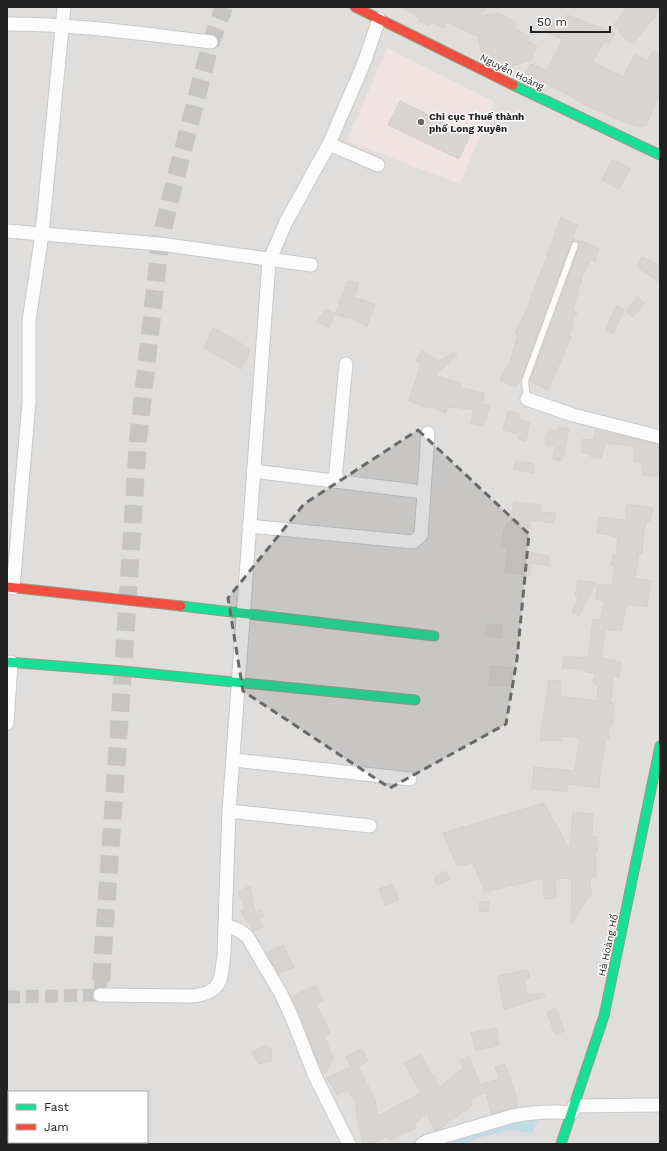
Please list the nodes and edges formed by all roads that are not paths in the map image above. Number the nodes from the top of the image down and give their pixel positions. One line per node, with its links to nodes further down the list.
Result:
1 (64, 7): 5 (street)
2 (355, 7): 3 (street, Nguyễn Hoàng)
3 (378, 19): 7 (street); 8 (street, Nguyễn Hoàng)
4 (7, 24): 5 (street)
5 (63, 26): 6 (street); 11 (street)
6 (211, 42)
7 (329, 144): 9 (street); 13 (street)
8 (660, 155)
9 (378, 165)
10 (7, 231): 11 (street)
11 (42, 234): 13 (street); 23 (street)
12 (575, 245): 16 (lane)
13 (269, 259): 14 (street); 19 (street)
14 (311, 265)
15 (346, 364): 20 (street)
16 (527, 399): 18 (street)
17 (428, 433): 21 (street)
18 (660, 437)
19 (253, 471): 20 (street); 22 (street)
20 (335, 481): 21 (street)
21 (423, 492): 22 (street)
22 (249, 526): 24 (street)
23 (10, 587): 24 (street)
24 (243, 613): 25 (street); 27 (street)
25 (434, 636)
26 (9, 662): 27 (street); 29 (street)
27 (238, 682): 28 (street); 31 (street)
28 (415, 700)
29 (7, 723)
30 (660, 746): 38 (street, Hà Hoàng Hổ)
31 (234, 760): 32 (street); 33 (street)
32 (410, 779)
33 (229, 811): 34 (street); 35 (street)
34 (370, 826)
35 (225, 927): 36 (street); 39 (street)
36 (100, 995)
37 (660, 1105): 38 (street)
38 (573, 1110): 40 (street); 41 (street, Hà Hoàng Hổ)
39 (349, 1144)
40 (422, 1144)
41 (561, 1144)

